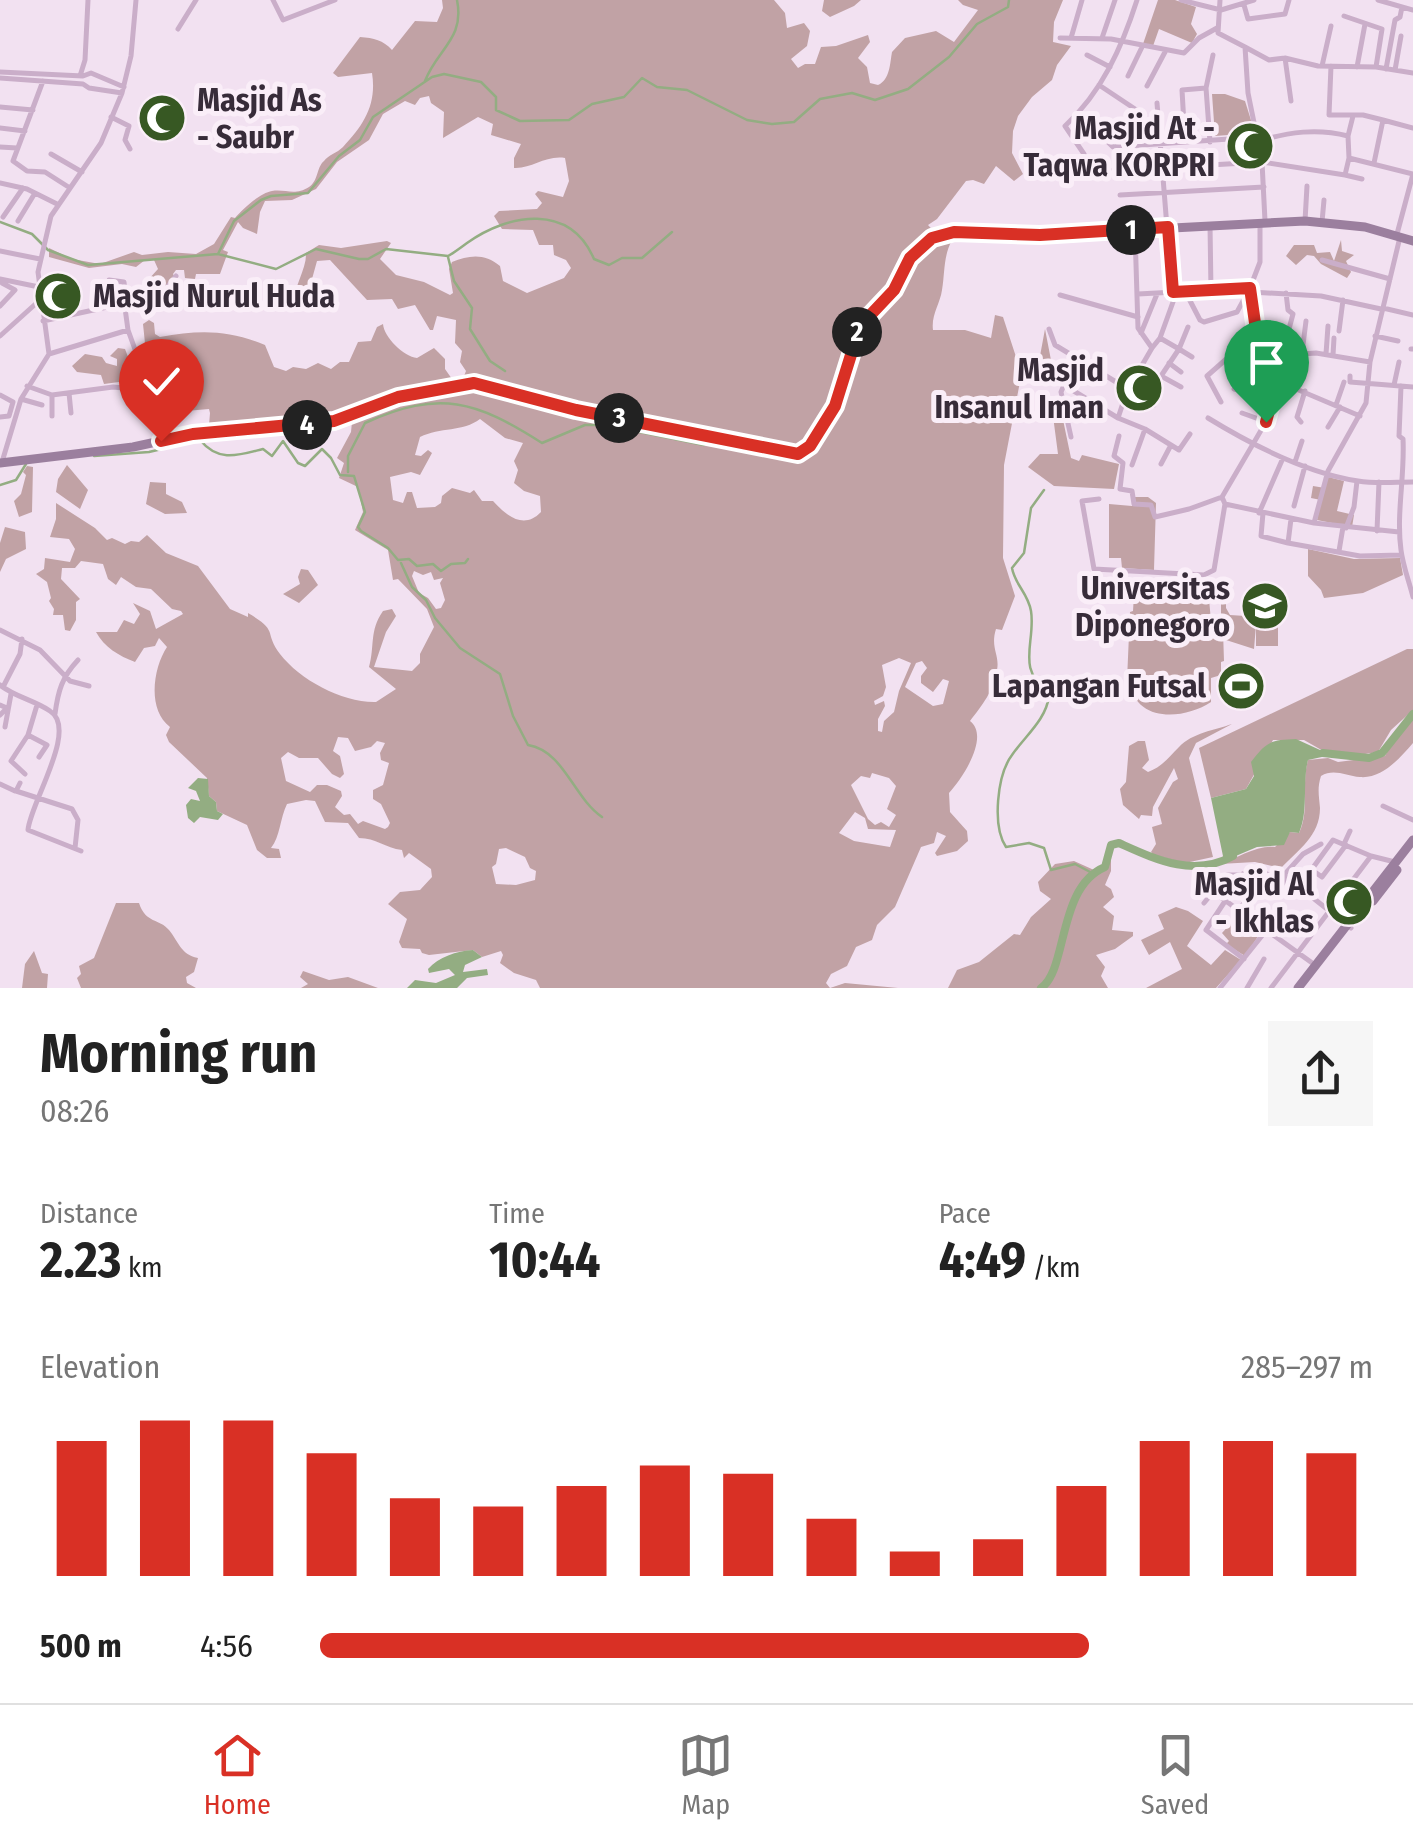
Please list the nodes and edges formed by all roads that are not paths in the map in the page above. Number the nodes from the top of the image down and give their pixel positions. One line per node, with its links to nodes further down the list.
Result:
1 (88, 0): 45 (street)
2 (136, 0): 50 (street)
3 (196, 0): 22 (street)
4 (273, 0): 5 (street)
5 (335, 0)
6 (1082, 0): 25 (street)
7 (1115, 0): 26 (street)
8 (1138, 0): 27 (street)
9 (1181, 0): 16 (street)
10 (1220, 0): 16 (street)
11 (1254, 0): 14 (street)
12 (1288, 0): 14 (street)
13 (1378, 0): 15 (street)
14 (1244, 5): 16 (street)
15 (1402, 7): 17 (street); 39 (street)
16 (1221, 10): 21 (street)
17 (1413, 10)
18 (1344, 16): 19 (street)
19 (1365, 24): 37 (street); 38 (street)
20 (1330, 26): 34 (street)
21 (1217, 28): 29 (street); 30 (street)
22 (178, 29)
23 (1401, 36): 40 (street)
24 (1060, 38): 25 (street)
25 (1072, 38): 26 (street)
26 (1102, 38): 27 (street)
27 (1124, 41): 28 (street); 36 (street)
28 (1144, 46): 30 (street); 43 (street)
29 (1244, 48): 33 (street); 66 (street)
30 (1165, 52): 48 (street)
31 (1087, 55): 36 (street)
32 (1213, 55): 49 (street)
33 (1285, 58): 34 (street); 53 (street)
34 (1322, 66): 35 (street)
35 (1331, 66): 37 (street); 58 (street)
36 (1110, 67): 47 (street)
37 (1357, 67): 38 (street)
38 (1376, 67): 39 (street)
39 (1386, 69): 40 (street)
40 (1395, 70): 41 (street)
41 (1413, 72)
42 (0, 75): 44 (street); 46 (street)
43 (1128, 76)
44 (56, 78): 45 (street); 46 (street)
45 (81, 80): 50 (street); 50 (street)
46 (43, 81): 56 (street)
47 (1099, 85): 57 (street); 60 (street)
48 (1147, 86)
49 (1206, 88): 51 (street); 68 (street)
50 (123, 90): 59 (street)
51 (1182, 90): 52 (street); 67 (street)
52 (1172, 93)
53 (1291, 101)
54 (1157, 103): 60 (street)
55 (0, 107): 56 (street)
56 (34, 110): 64 (street)
57 (1079, 114): 69 (street); 74 (street)
58 (1352, 116): 61 (street); 65 (street)
59 (111, 117): 72 (street); 80 (street)
60 (1158, 120): 69 (street)
61 (1383, 120): 63 (street); 77 (street)
62 (0, 128): 64 (street)
63 (1413, 128)
64 (25, 131): 71 (street)
65 (1348, 136): 66 (street); 75 (street)
66 (1259, 139): 68 (street); 76 (street)
67 (1186, 142): 68 (street); 69 (street)
68 (1210, 142)
69 (1160, 144): 78 (street)
70 (0, 147): 71 (street)
71 (18, 148): 88 (street)
72 (130, 149)
73 (52, 154): 80 (street)
74 (1084, 154)
75 (1349, 158): 77 (street); 82 (street)
76 (1262, 162): 78 (street); 82 (street); 86 (street)
77 (1374, 162): 81 (street)
78 (1162, 168): 79 (street); 89 (street)
79 (1106, 171)
80 (82, 172): 88 (street)
81 (1413, 174): 102 (street)
82 (1345, 175): 83 (street)
83 (1362, 179)
84 (0, 184): 87 (street)
85 (1307, 186): 96 (street)
86 (1264, 187): 89 (street); 95 (street)
87 (24, 188): 90 (street); 94 (street)
88 (70, 188): 93 (street)
89 (1164, 192): 91 (street); 100 (street)
90 (34, 193): 93 (street); 97 (street)
91 (1120, 195)
92 (1324, 200): 98 (street)
93 (57, 204): 105 (street)
94 (3, 218)
95 (1263, 221): 96 (main road); 99 (main road); 112 (street)
96 (1306, 221): 98 (main road)
97 (18, 222)
98 (1322, 222): 102 (main road)
99 (1210, 225): 100 (main road); 113 (street)
100 (1168, 227): 101 (main road); 114 (street)
101 (1135, 229): 116 (street); 193 (main road)
102 (1398, 237): 103 (main road); 110 (street)
103 (1413, 241)
104 (0, 251): 105 (street)
105 (40, 259): 111 (street)
106 (1322, 260): 110 (street)
107 (176, 276): 122 (street)
108 (0, 280): 111 (street); 123 (street)
109 (109, 280): 122 (street)
110 (1390, 280): 124 (street)
111 (39, 287): 120 (street)
112 (1250, 290): 113 (street); 115 (street); 118 (street); 136 (street)
113 (1211, 291): 115 (street)
114 (1173, 292): 115 (street); 117 (street); 138 (street)
115 (1186, 292)
116 (1138, 294): 117 (street); 126 (street)
117 (1156, 294): 133 (street)
118 (1286, 294): 121 (street); 146 (street)
119 (1060, 295): 126 (street)
120 (40, 299): 127 (street); 135 (street)
121 (1344, 300): 124 (street); 134 (street)
122 (124, 301): 127 (street); 132 (street)
123 (1, 305)
124 (1383, 308): 125 (street); 137 (street)
125 (1413, 315)
126 (1138, 318): 133 (street)
127 (44, 321): 144 (street)
128 (1306, 321): 143 (street)
129 (1328, 326): 147 (street)
130 (1049, 328): 163 (street)
131 (1188, 328): 142 (street)
132 (128, 330): 144 (street); 145 (street)
133 (1139, 331): 141 (street)
134 (1339, 331)
135 (0, 336)
136 (1260, 336): 148 (street); 170 (street)
137 (1375, 336): 140 (street); 150 (street)
138 (1160, 338): 141 (street); 142 (street)
139 (1334, 338): 147 (street)
140 (1398, 341)
141 (1152, 348): 163 (street)
142 (1179, 349): 149 (street); 152 (street)
143 (1302, 353): 146 (street); 147 (street)
144 (48, 354): 158 (street)
145 (137, 355)
146 (1282, 355): 148 (street)
147 (1329, 355): 150 (street)
148 (1272, 356): 155 (street)
149 (1192, 357)
150 (1370, 362): 157 (street)
151 (1398, 362): 159 (street)
152 (1169, 363): 153 (street); 160 (street)
153 (1181, 372)
154 (1350, 376): 157 (street)
155 (1268, 377): 164 (street); 181 (street)
156 (1344, 382): 173 (street)
157 (1368, 384): 159 (street); 177 (street)
158 (28, 386): 167 (street); 169 (street)
159 (1398, 386): 161 (street); 200 (street)
160 (1182, 387)
161 (1413, 388)
162 (1234, 389): 181 (street)
163 (1126, 391): 172 (street); 179 (street)
164 (1305, 391): 173 (street); 182 (street)
165 (69, 392): 166 (street); 167 (street); 174 (street)
166 (164, 392)
167 (52, 395): 176 (street)
168 (0, 396): 178 (street)
169 (21, 398): 171 (street); 193 (street)
170 (1221, 402)
171 (42, 405)
172 (1154, 405)
173 (1338, 406): 177 (street); 183 (street)
174 (71, 413)
175 (1242, 413): 181 (street)
176 (52, 416)
177 (1360, 416): 197 (street)
178 (0, 418)
179 (1118, 418): 184 (street); 187 (street)
180 (1208, 418): 189 (street)
181 (1266, 421): 189 (street)
182 (1300, 422)
183 (1328, 427)
184 (1145, 429): 190 (street); 195 (street)
185 (1190, 434): 190 (street)
186 (1119, 436): 203 (street)
187 (1071, 437)
188 (1302, 441): 192 (street)
189 (1254, 444): 191 (street); 203 (street)
190 (1171, 445): 194 (street)
191 (1283, 458): 192 (street); 205 (street)
192 (1295, 462): 196 (street)
193 (1, 463)
194 (1161, 464)
195 (1132, 465)
196 (1306, 466): 197 (street); 204 (street)
197 (1328, 472): 198 (street); 207 (street)
198 (1357, 481): 199 (street); 208 (street)
199 (1379, 482): 200 (street); 209 (street)
200 (1402, 482): 201 (street); 210 (street)
201 (1413, 482)
202 (1099, 499): 203 (street)
203 (1223, 501): 205 (street)
204 (1294, 506)
205 (1261, 513): 206 (street); 211 (street)
206 (1291, 518): 207 (street); 211 (street)
207 (1314, 523): 208 (street)
208 (1344, 528): 209 (street); 212 (street)
209 (1377, 531): 210 (street)
210 (1399, 532): 213 (street)
211 (1288, 542): 212 (street)
212 (1338, 552): 213 (street)
213 (1402, 555): 214 (street)
214 (1413, 596)
215 (2, 633): 216 (street)
216 (22, 639): 218 (street); 219 (street)
217 (78, 660): 218 (street)
218 (64, 676): 220 (street); 224 (street)
219 (2, 686): 221 (street)
220 (89, 686)
221 (11, 694): 222 (street); 223 (street)
222 (37, 705): 224 (street); 227 (street)
223 (3, 707): 225 (street); 226 (street)
224 (55, 714): 229 (street)
225 (0, 715)
226 (4, 727)
227 (28, 736): 228 (street); 231 (street)
228 (47, 745): 229 (street); 230 (street)
229 (57, 747): 235 (street)
230 (39, 757)
231 (25, 774)
232 (20, 783): 234 (street)
233 (0, 784): 234 (street)
234 (16, 791): 235 (street)
235 (38, 798): 235 (street)
236 (1383, 806): 237 (street)
237 (1413, 820)
238 (1350, 831): 241 (street)
239 (1321, 844): 247 (street)
240 (1413, 844): 243 (main road); 255 (main road)
241 (1345, 845): 242 (street); 244 (street); 244 (street)
242 (1371, 856): 243 (street); 254 (street)
243 (1395, 862): 255 (main road)
244 (1312, 870): 248 (street)
245 (1243, 874): 246 (street); 249 (street); 251 (street)
246 (1266, 874): 247 (street); 253 (street)
247 (1285, 876): 248 (street); 250 (street)
248 (1299, 887): 254 (street)
249 (1212, 891): 251 (street); 252 (street)
250 (1272, 898)
251 (1226, 900): 253 (street); 258 (street)
252 (1204, 902)
253 (1239, 910): 256 (street)
254 (1329, 912): 255 (street); 257 (street)
255 (1348, 926): 260 (main road)
256 (1266, 930): 257 (street); 258 (street)
257 (1297, 953): 260 (street); 263 (street)
258 (1244, 958): 261 (street)
259 (1264, 959): 262 (street)
260 (1317, 967): 264 (main road)
261 (1220, 988)
262 (1247, 988)
263 (1270, 988)
264 (1301, 988)

